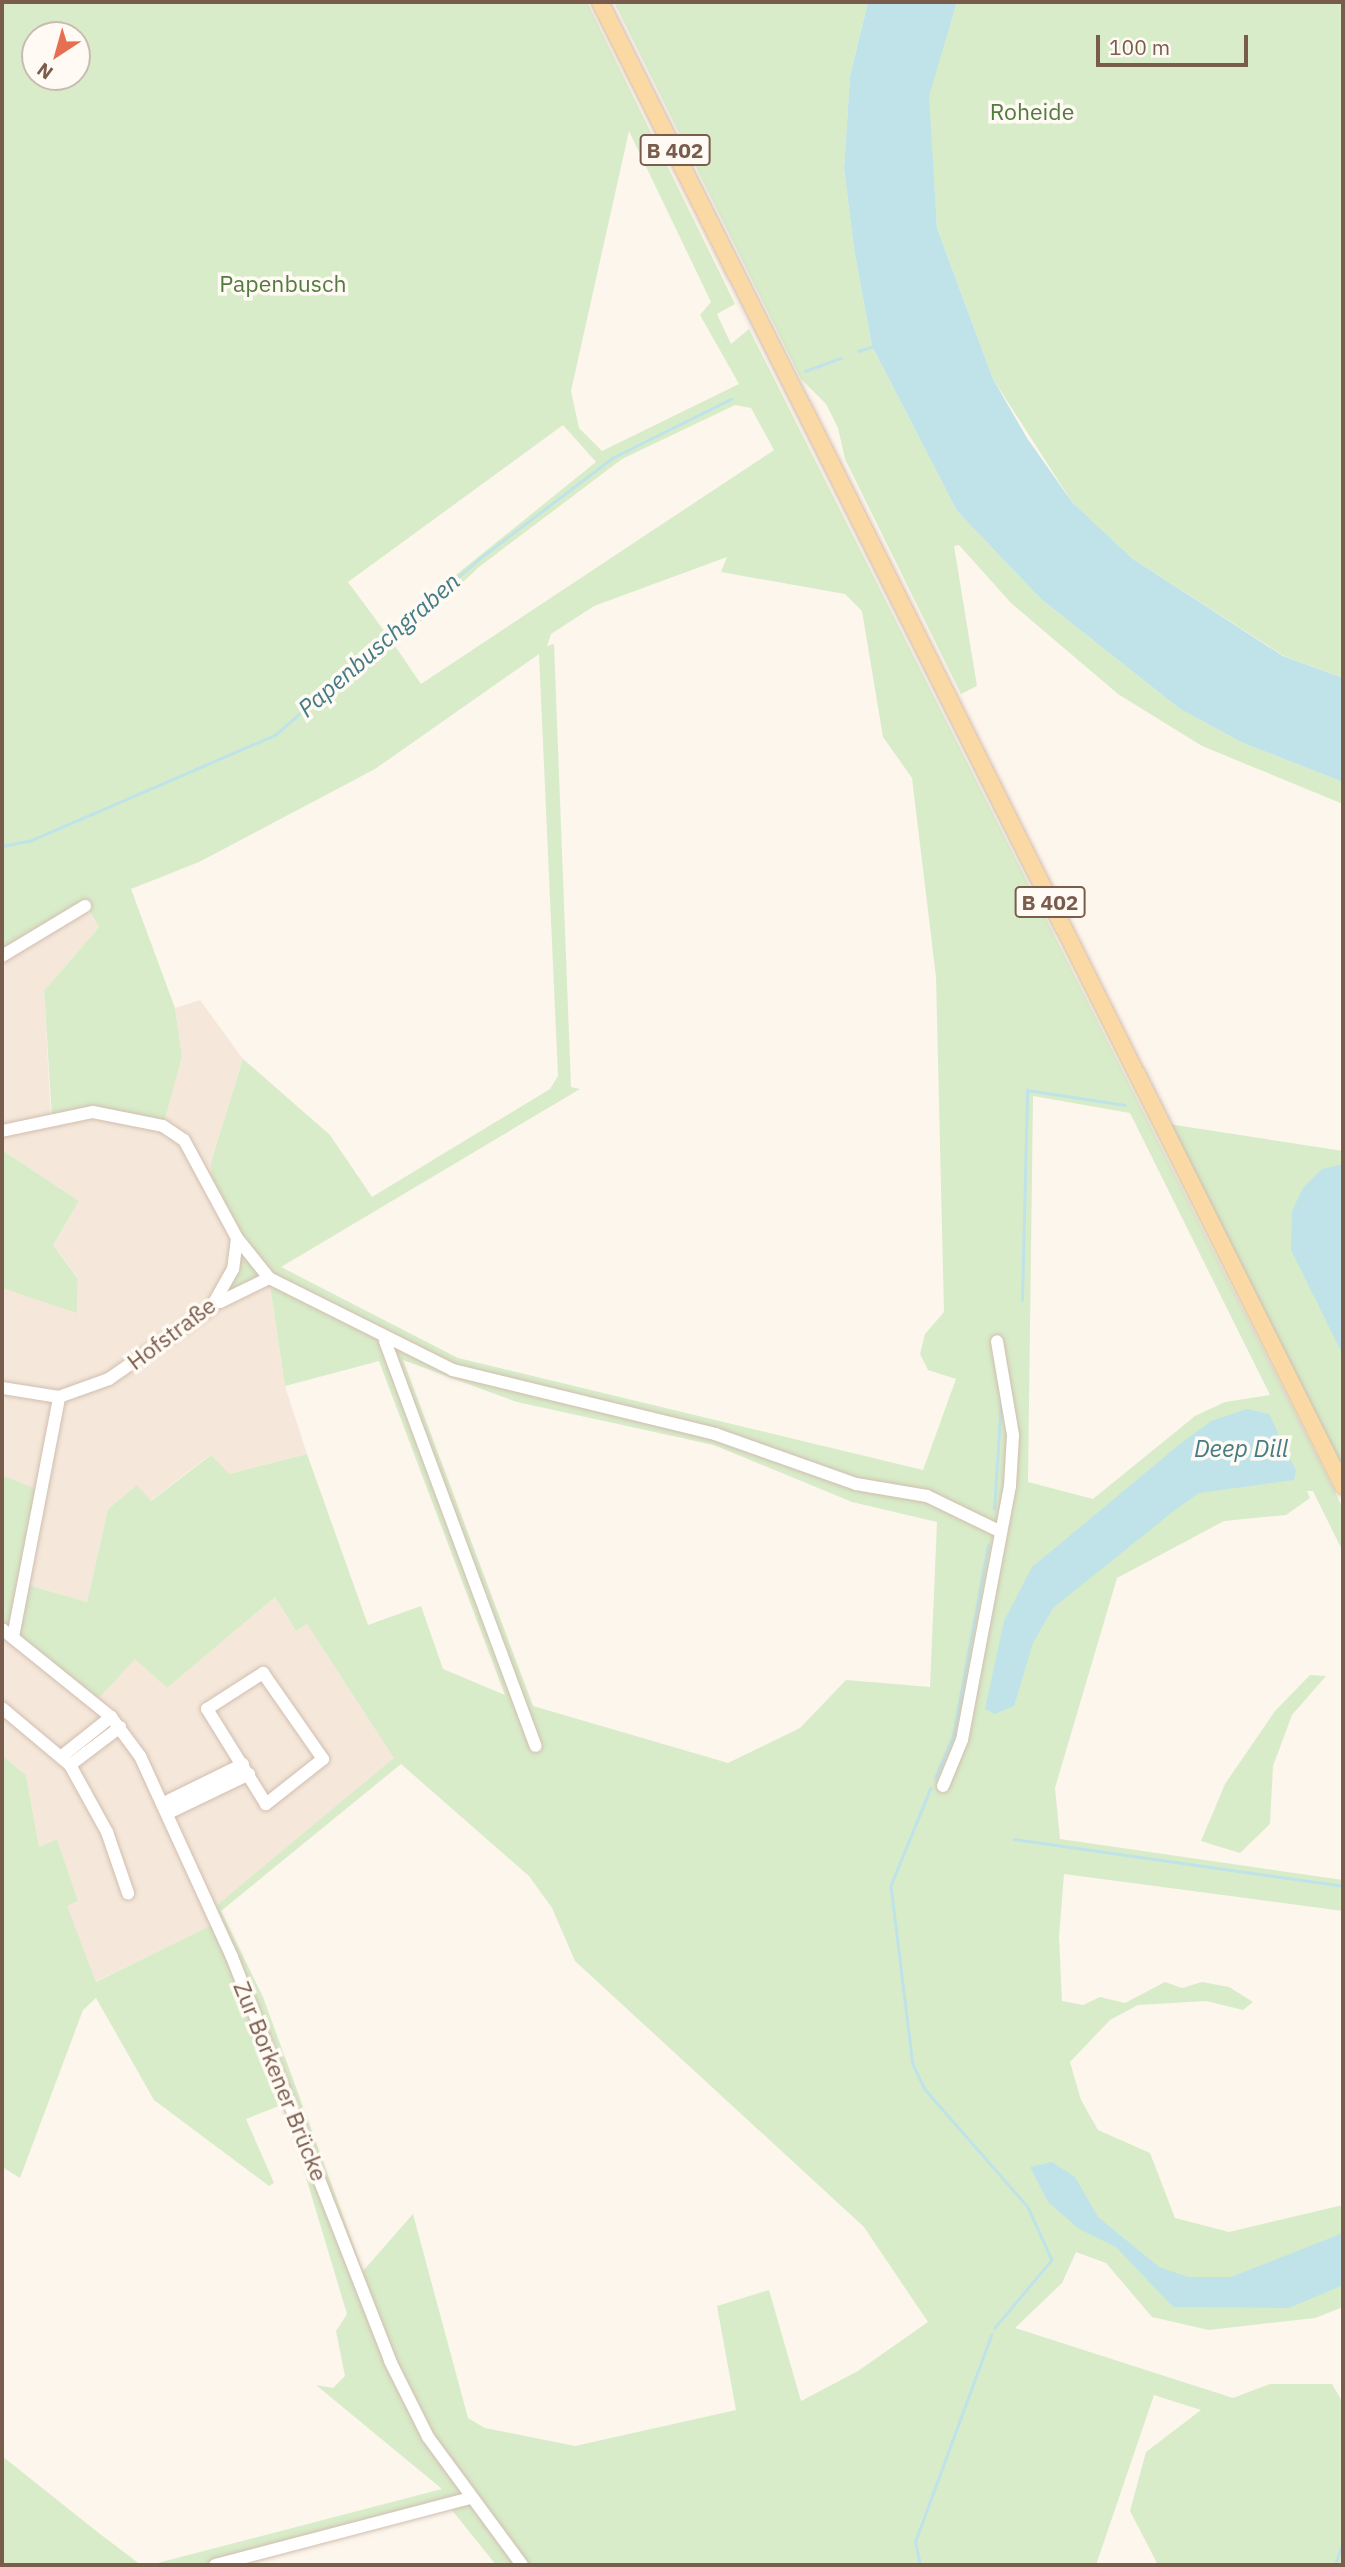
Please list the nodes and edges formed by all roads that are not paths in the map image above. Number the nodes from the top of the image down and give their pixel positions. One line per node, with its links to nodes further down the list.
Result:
1 (600, 2): 12 (main road, B 402)
2 (85, 906): 3 (street)
3 (2, 956)
4 (2, 1131): 5 (street)
5 (237, 1238): 6 (street); 7 (street, Hofstraße)
6 (269, 1278): 7 (street); 8 (street)
7 (211, 1308): 11 (street, Hofstraße)
8 (386, 1341): 13 (street); 17 (street)
9 (998, 1341): 13 (street)
10 (2, 1388): 11 (street)
11 (60, 1397): 14 (street)
12 (1343, 1486)
13 (1002, 1532): 20 (street)
14 (7, 1633): 16 (street, Zur Borkener Brücke)
15 (2, 1708): 18 (street)
16 (116, 1722): 18 (street); 21 (street, Zur Borkener Brücke)
17 (536, 1746)
18 (66, 1761): 22 (street)
19 (246, 1769): 19 (street); 21 (street)
20 (943, 1786)
21 (166, 1808): 23 (street, Zur Borkener Brücke)
22 (128, 1894)
23 (471, 2498): 24 (street); 25 (street, Zur Borkener Brücke)
24 (215, 2565)
25 (522, 2565)

